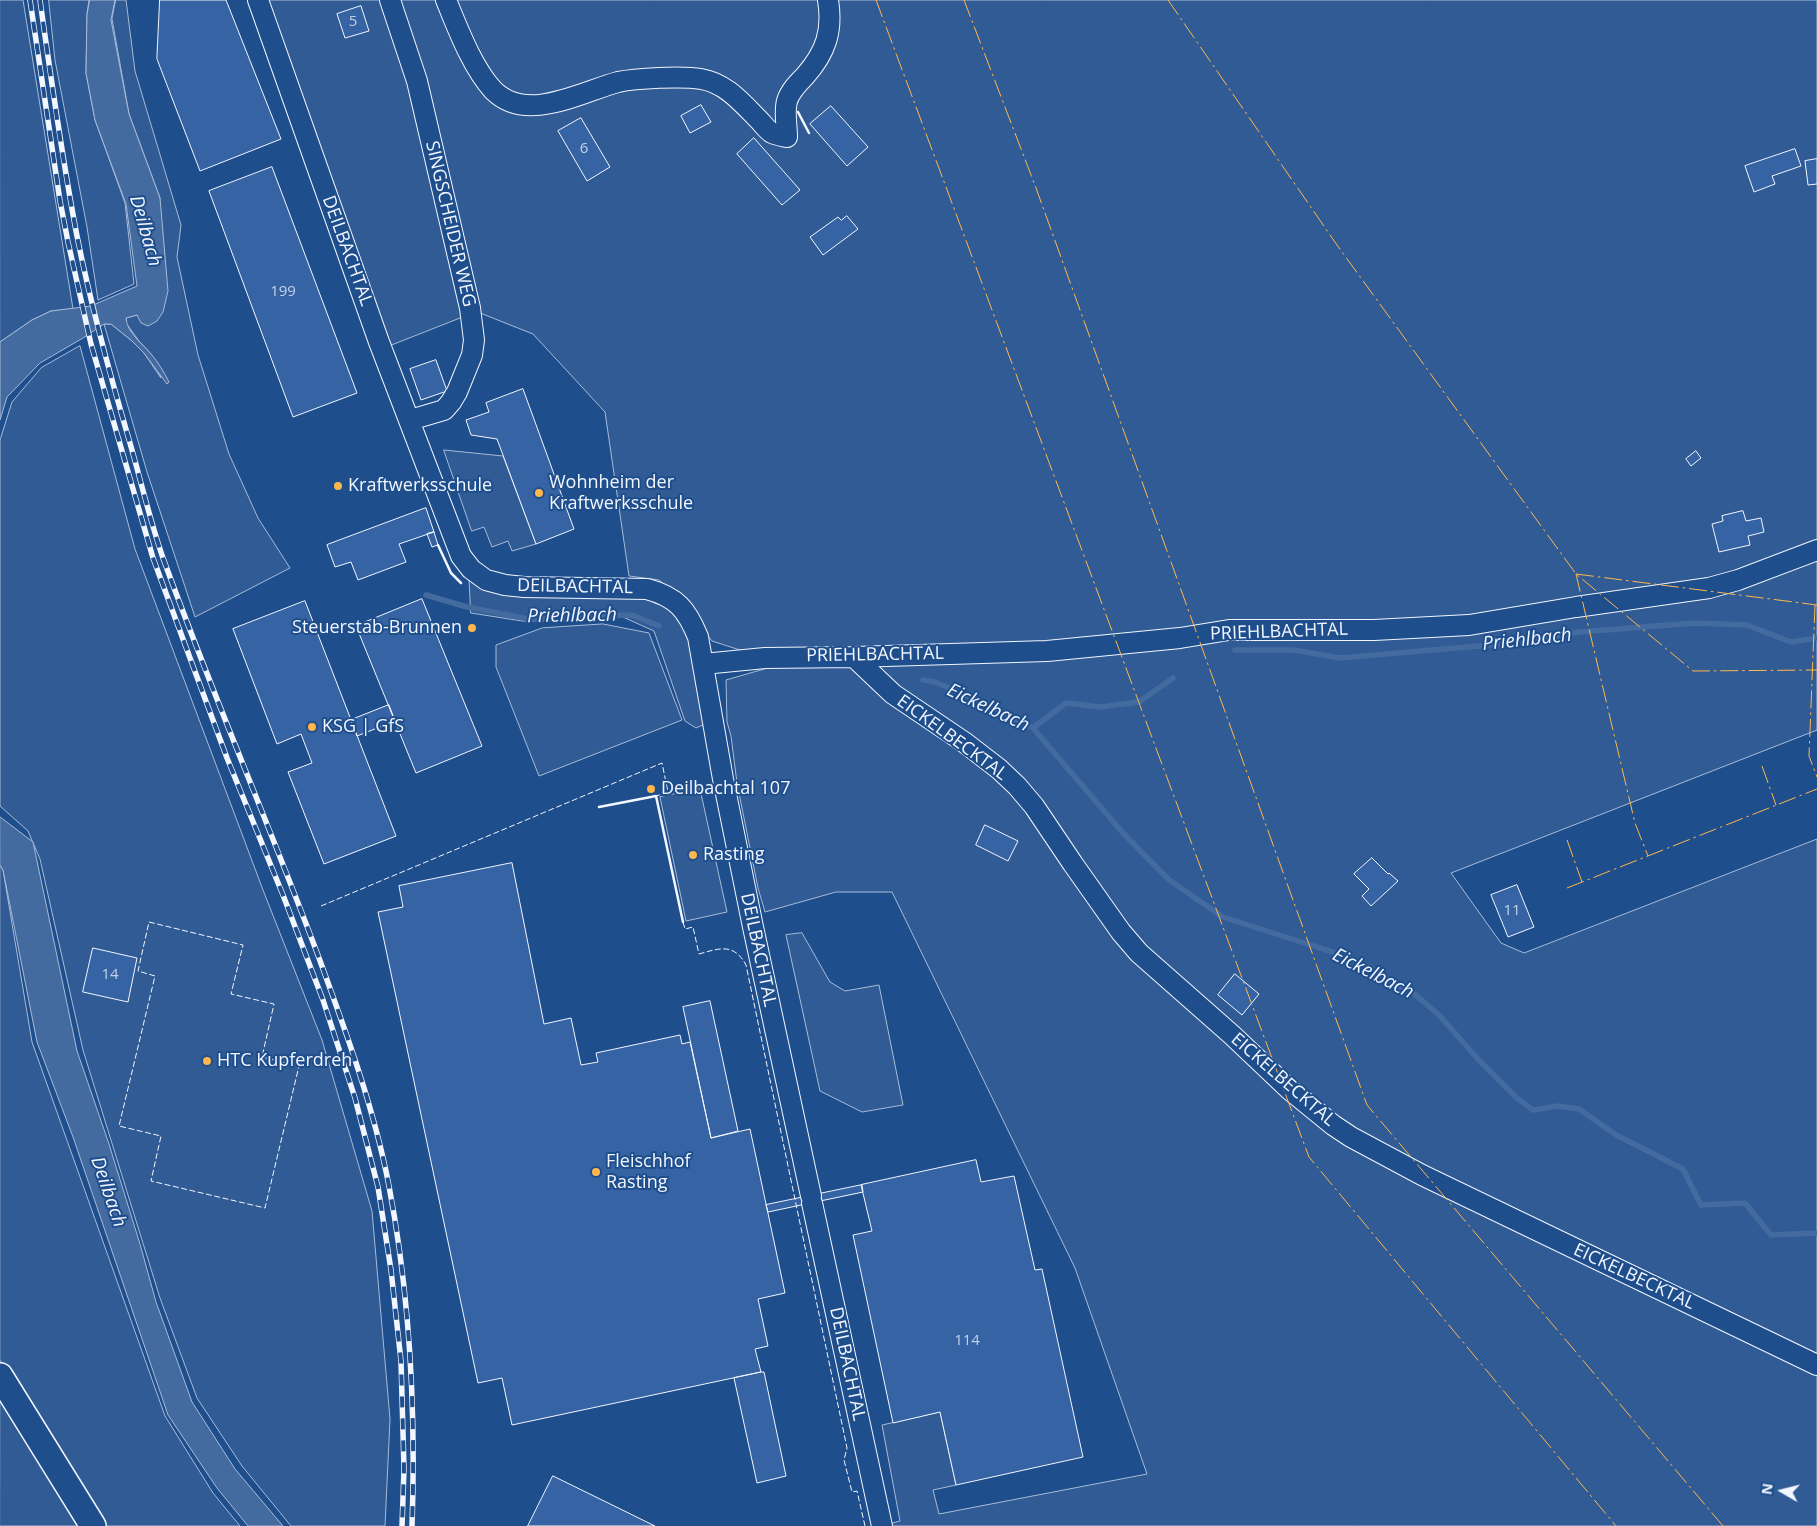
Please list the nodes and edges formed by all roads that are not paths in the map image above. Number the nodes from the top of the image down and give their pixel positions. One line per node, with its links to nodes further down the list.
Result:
1 (258, 0): 5 (street, DEILBACHTAL)
2 (390, 0): 5 (street, SINGSCHEIDER WEG)
3 (446, 0): 4 (street)
4 (828, 0)
5 (410, 420): 8 (street, DEILBACHTAL)
6 (1817, 550): 7 (street, PRIEHLBACHTAL)
7 (854, 657): 8 (street, PRIEHLBACHTAL); 9 (street, EICKELBECKTAL)
8 (703, 664): 12 (street, DEILBACHTAL)
9 (1817, 1365)
10 (0, 1376): 11 (main road)
11 (93, 1526)
12 (882, 1526)

